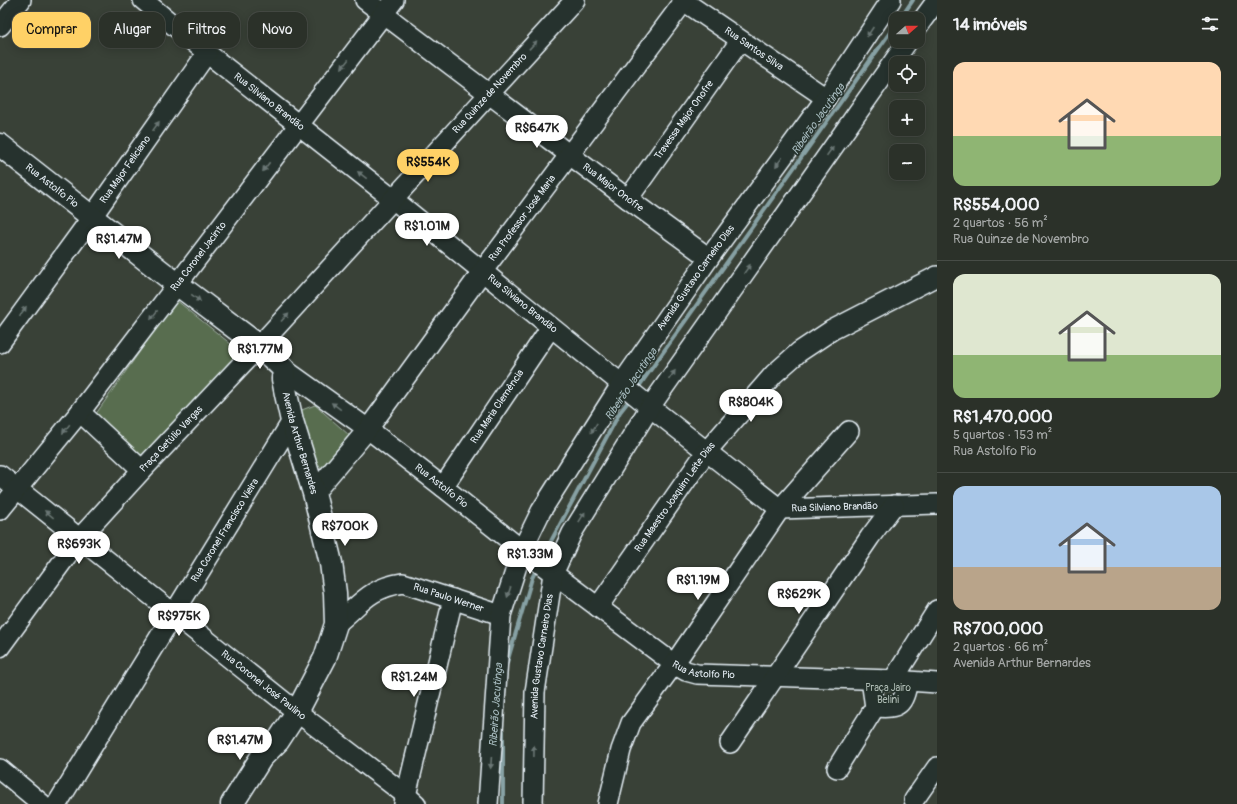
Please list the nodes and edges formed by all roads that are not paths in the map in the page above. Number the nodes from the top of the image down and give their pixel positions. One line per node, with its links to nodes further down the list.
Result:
1 (21, 0): 10 (street)
2 (143, 0): 13 (street, Rua Silviano Brandão)
3 (365, 0): 8 (street, Rua Major Onofre)
4 (575, 0): 14 (street, Rua Quinze de Novembro, one-way to 4)
5 (684, 0): 11 (street, Rua Santos Silva); 18 (street, Rua Professor José Maria)
6 (892, 0): 15 (street, Avenida Gustavo Carneiro Dias, one-way to 15)
7 (937, 0): 9 (street)
8 (389, 7): 14 (street, Rua Major Onofre); 16 (street, Rua Coronel Jacinto, one-way to 16)
9 (925, 16)
10 (0, 26)
11 (740, 40): 15 (street, Rua Santos Silva); 20 (street, Travessa Major Onofre)
12 (903, 48): 31 (street, Avenida Gustavo Carneiro Dias, one-way to 12)
13 (207, 53): 16 (street, Rua Silviano Brandão); 21 (street, Rua Major Feliciano, one-way to 13)
14 (489, 93): 18 (street, Rua Major Onofre); 19 (street, Rua Quinze de Novembro)
15 (826, 98): 22 (street, Avenida Gustavo Carneiro Dias, one-way to 22)
16 (298, 125): 19 (street, Rua Silviano Brandão, one-way to 16); 25 (street, Rua Coronel Jacinto, one-way to 25)
17 (0, 145): 21 (main road, Rua Astolfo Pio)
18 (570, 154): 20 (street, Rua Major Onofre); 23 (street, Rua Professor José Maria)
19 (393, 199): 23 (street, Rua Silviano Brandão); 28 (street, Rua Quinze de Novembro, one-way to 19)
20 (628, 199): 22 (street, Rua Major Onofre)
21 (92, 217): 25 (main road, Rua Astolfo Pio); 27 (street, Rua Major Feliciano, one-way to 21)
22 (709, 258): 30 (street, Avenida Gustavo Carneiro Dias)
23 (482, 272): 26 (street, Rua Silviano Brandão); 34 (street, Rua Professor José Maria)
24 (937, 276): 36 (street, Rua Maestro Joaquim Leite Dias)
25 (177, 284): 28 (main road, Rua Astolfo Pio, one-way to 28); 32 (street, Rua Coronel Jacinto, one-way to 32)
26 (551, 326): 30 (street, Rua Silviano Brandão); 39 (street, Rua Maria Clemência)
27 (0, 343)
28 (259, 346): 29 (main road, Rua Astolfo Pio); 37 (street, Praça Getúlio Vargas)
29 (284, 369): 33 (main road, Avenida Arthur Bernardes); 34 (street, Rua Astolfo Pio, one-way to 29)
30 (625, 386): 31 (street, Rua Silviano Brandão); 47 (street, Avenida Gustavo Carneiro Dias, one-way to 47)
31 (648, 405): 36 (street, Rua Silviano Brandão); 48 (street, Avenida Gustavo Carneiro Dias, one-way to 31)
32 (80, 412): 37 (street, Praça Getúlio Vargas); 40 (street, Rua Coronel Jacinto, one-way to 40)
33 (292, 421): 41 (main road, Avenida Arthur Bernardes); 52 (street, Rua Coronel Francisco Vieira)
34 (368, 429): 39 (street, Rua Astolfo Pio); 41 (street, Rua Professor José Maria)
35 (849, 431): 44 (street)
36 (706, 452): 44 (street, Rua Silviano Brandão); 50 (street, Rua Maestro Joaquim Leite Dias)
37 (142, 470): 46 (street)
38 (0, 475): 40 (street, Rua Coronel José Paulino)
39 (443, 487): 47 (street, Rua Astolfo Pio)
40 (17, 488): 45 (street, Rua Coronel Jacinto); 46 (street, Rua Coronel José Paulino, one-way to 40)
41 (314, 493): 54 (main road, Avenida Arthur Bernardes)
42 (937, 504): 43 (street, Rua Silviano Brandão)
43 (894, 505): 44 (street, Rua Silviano Brandão); 57 (street)
44 (780, 509): 56 (street)
45 (0, 510)
46 (80, 539): 52 (street, Rua Coronel José Paulino); 55 (street)
47 (526, 553): 48 (street, Rua Astolfo Pio); 53 (street, Avenida Gustavo Carneiro Dias, one-way to 53)
48 (550, 571): 50 (street, Rua Astolfo Pio); 75 (street, Avenida Gustavo Carneiro Dias, one-way to 48)
49 (453, 599): 53 (street, Rua Paulo Werner); 54 (street, Rua Paulo Werner); 69 (street)
50 (598, 607): 56 (street, Rua Astolfo Pio)
51 (937, 610): 59 (street)
52 (175, 614): 62 (street, Rua Coronel José Paulino); 71 (street, Rua Coronel Francisco Vieira)
53 (501, 615): 74 (street, Avenida Gustavo Carneiro Dias, one-way to 74)
54 (336, 624): 62 (main road, Avenida Arthur Bernardes)
55 (0, 647)
56 (674, 664): 57 (street, Rua Astolfo Pio); 76 (street)
57 (775, 677): 58 (street, Rua Astolfo Pio); 64 (street)
58 (871, 680): 59 (street, Rua Astolfo Pio); 61 (street)
59 (901, 680): 60 (street, Rua Astolfo Pio); 61 (street)
60 (937, 683)
61 (875, 707): 66 (street)
62 (297, 712): 63 (main road, Avenida Arthur Bernardes); 69 (street, Rua Coronel José Paulino)
63 (278, 741): 72 (main road, Avenida Arthur Bernardes); 73 (main road, Avenida Arthur Bernardes)
64 (730, 743)
65 (937, 767): 68 (street)
66 (837, 768)
67 (0, 769): 70 (street)
68 (914, 800)
69 (409, 801)
70 (42, 804)
71 (57, 804)
72 (232, 804)
73 (247, 804)
74 (488, 804)
75 (533, 804)
76 (608, 804)

